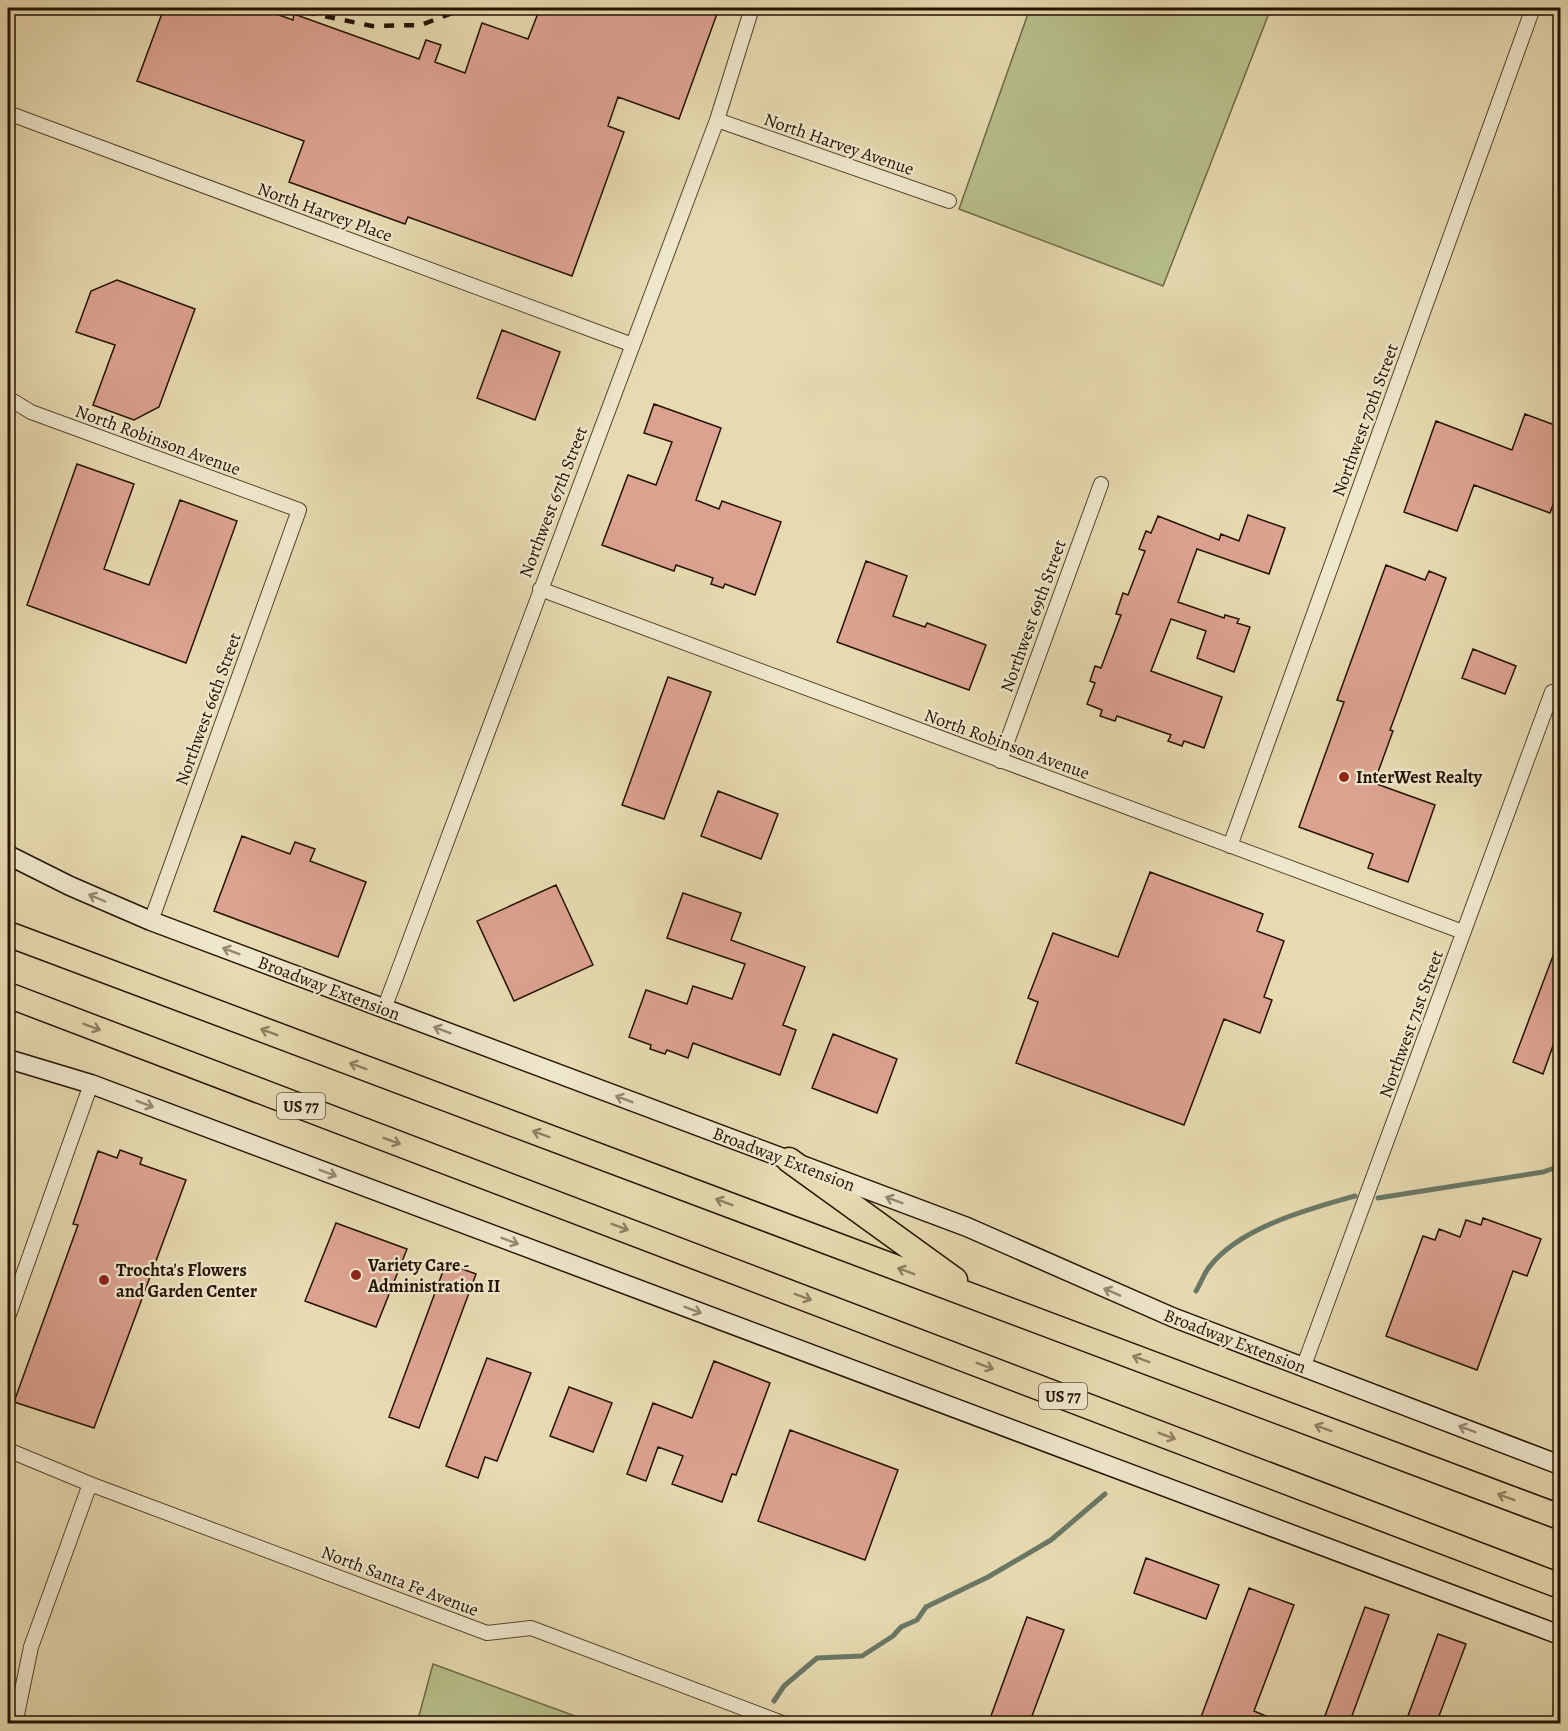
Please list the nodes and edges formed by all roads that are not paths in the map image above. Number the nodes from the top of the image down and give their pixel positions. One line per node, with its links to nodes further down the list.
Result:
1 (752, 8): 4 (street, Northwest 67th Street)
2 (1533, 8): 13 (street, Northwest 70th Street)
3 (8, 113): 6 (street, North Harvey Place)
4 (717, 120): 5 (street, North Harvey Avenue); 6 (street, Northwest 67th Street)
5 (949, 201)
6 (630, 344): 10 (street, Northwest 67th Street)
7 (8, 398): 9 (street, North Robinson Avenue)
8 (1101, 484): 12 (street, Northwest 69th Street)
9 (299, 510): 15 (street, Northwest 66th Street)
10 (540, 589): 12 (street, North Robinson Avenue); 23 (street, Northwest 67th Street)
11 (1552, 692): 17 (street, Northwest 71st Street)
12 (1000, 761): 13 (street, North Robinson Avenue)
13 (1230, 846): 17 (street, North Robinson Avenue)
14 (8, 855): 15 (main road, Broadway Extension, one-way to 14)
15 (151, 921): 23 (main road, Broadway Extension, one-way to 15)
16 (8, 923): 19 (highway)
17 (1463, 932): 29 (street, Northwest 71st Street)
18 (8, 934): 19 (highway)
19 (97, 966): 27 (highway, one-way to 19)
20 (8, 995): 22 (highway, US 77)
21 (8, 1006): 22 (highway)
22 (37, 1006): 34 (highway, US 77, one-way to 34)
23 (384, 1009): 26 (main road, Broadway Extension, one-way to 23)
24 (8, 1059): 25 (main road)
25 (90, 1084): 28 (street); 35 (main road, one-way to 35)
26 (789, 1161): 27 (highway); 29 (main road, Broadway Extension, one-way to 26)
27 (981, 1298): 33 (highway, one-way to 27)
28 (8, 1317)
29 (1303, 1368): 31 (main road, Broadway Extension, one-way to 29)
30 (8, 1450): 32 (street, North Santa Fe Avenue)
31 (1560, 1465)
32 (90, 1484): 36 (street); 37 (street, North Santa Fe Avenue)
33 (1560, 1517)
34 (1560, 1586)
35 (1560, 1635)
36 (15, 1724)
37 (784, 1724)

